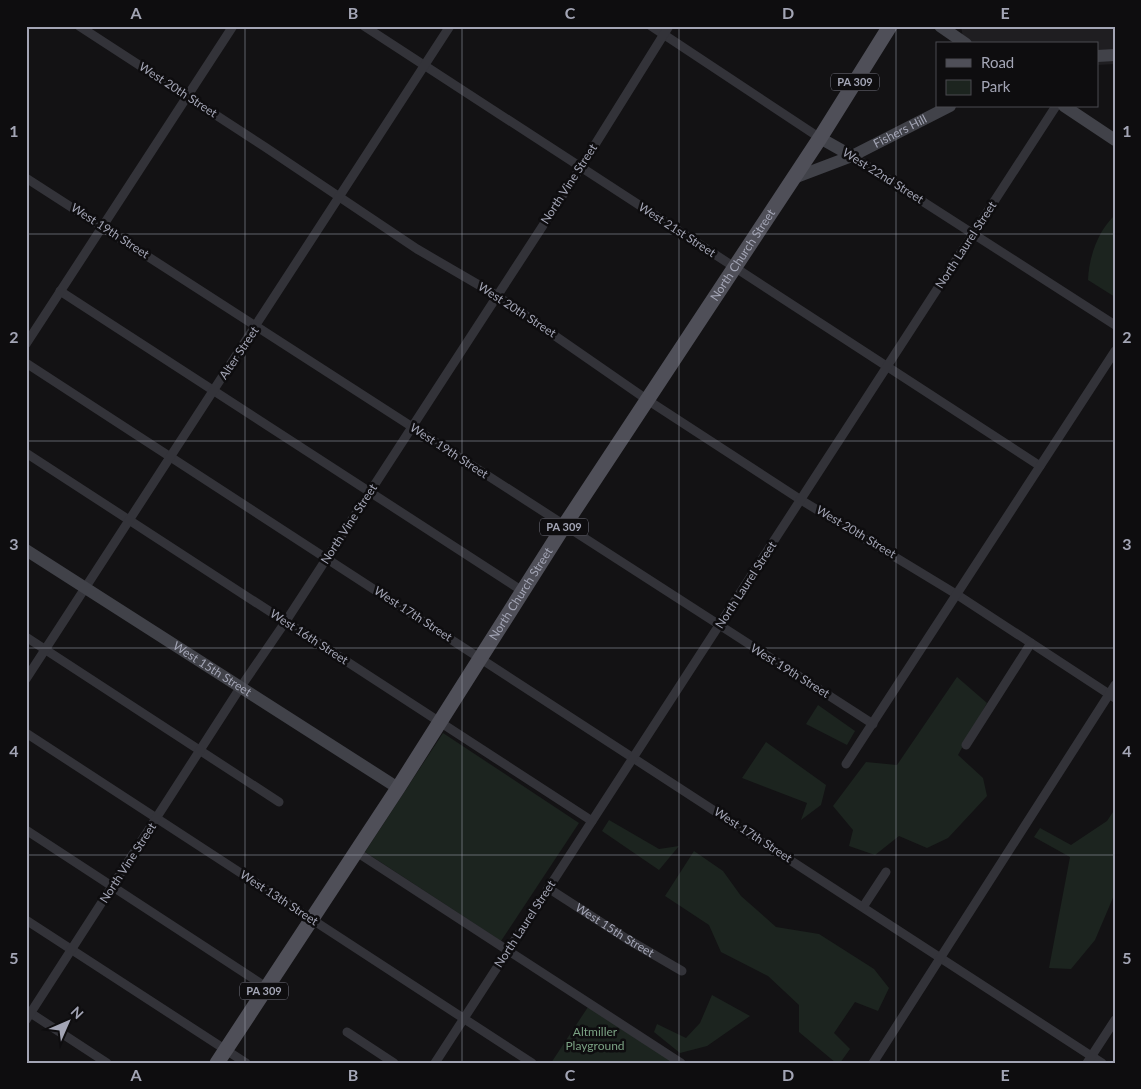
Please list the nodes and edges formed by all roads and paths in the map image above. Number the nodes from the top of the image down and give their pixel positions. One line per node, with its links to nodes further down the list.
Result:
1 (79, 26): 14 (street, West 20th Street)
2 (233, 26): 14 (street)
3 (364, 26): 13 (street, West 21st Street)
4 (450, 26): 13 (street, Alter Street)
5 (651, 26): 9 (street, West 22nd Street)
6 (669, 26): 9 (street, North Vine Street)
7 (890, 26): 18 (main road, North Church Street / PA 309)
8 (940, 26): 10 (main road)
9 (664, 34): 18 (street, West 22nd Street); 21 (street, North Vine Street)
10 (963, 42)
11 (1115, 54): 12 (main road)
12 (1098, 56)
13 (425, 65): 21 (street, West 21st Street); 24 (street, Alter Street)
14 (187, 96): 24 (street, West 20th Street); 25 (street)
15 (946, 108): 20 (main road, Fishers Hill)
16 (1055, 108): 26 (street, North Laurel Street)
17 (1067, 108): 19 (main road)
18 (820, 138): 20 (main road, West 22nd Street); 23 (main road, North Church Street / PA 309)
19 (1115, 140)
20 (852, 156): 23 (main road, Fishers Hill); 26 (street, West 22nd Street)
21 (580, 167): 27 (street, West 21st Street); 29 (street, North Vine Street)
22 (26, 178): 25 (street, West 19th Street)
23 (794, 178): 27 (main road, North Church Street / PA 309)
24 (338, 198): 29 (street, West 20th Street); 31 (street, Alter Street)
25 (103, 227): 28 (street); 31 (street, West 19th Street)
26 (974, 233): 30 (street, West 22nd Street); 35 (street, North Laurel Street)
27 (736, 268): 35 (street, West 21st Street); 37 (main road, North Church Street / PA 309)
28 (60, 291): 32 (street); 36 (street)
29 (496, 295): 37 (street, West 20th Street); 38 (street, North Vine Street)
30 (1115, 325)
31 (256, 327): 36 (street, Alter Street); 38 (street, West 19th Street)
32 (26, 344)
33 (1115, 351): 41 (street)
34 (26, 363): 40 (street, West 17th Street)
35 (887, 367): 41 (street, West 21st Street); 43 (street, North Laurel Street)
36 (214, 390): 40 (street, Alter Street); 42 (street)
37 (649, 400): 43 (street, West 20th Street); 45 (main road, North Church Street / PA 309)
38 (412, 427): 42 (street, North Vine Street); 45 (street, West 19th Street)
39 (26, 453): 44 (street, West 16th Street)
40 (171, 456): 44 (street, Alter Street); 47 (street, West 17th Street)
41 (1040, 466): 50 (street)
42 (370, 492): 47 (street, North Vine Street); 49 (street)
43 (801, 500): 50 (street, West 20th Street); 52 (street, North Laurel Street)
44 (130, 520): 48 (street, Alter Street); 51 (street, West 16th Street)
45 (564, 526): 49 (main road, North Church Street / PA 309); 52 (street, West 19th Street)
46 (26, 550): 48 (main road, West 15th Street)
47 (327, 558): 51 (street, North Vine Street); 56 (street, West 17th Street)
48 (86, 588): 55 (street, Alter Street); 59 (main road, West 15th Street)
49 (524, 592): 56 (main road, North Church Street / PA 309)
50 (956, 594): 54 (street, West 20th Street); 62 (street)
51 (286, 621): 59 (street, North Vine Street); 61 (street, West 16th Street)
52 (719, 626): 62 (street, West 19th Street); 66 (street, North Laurel Street)
53 (26, 637): 55 (street)
54 (1031, 643): 60 (street, West 20th Street); 64 (street)
55 (45, 649): 57 (street, Alter Street); 65 (street)
56 (481, 658): 61 (main road, North Church Street / PA 309); 66 (street, West 17th Street)
57 (26, 679)
58 (1115, 685): 60 (street)
59 (240, 688): 65 (street, North Vine Street); 68 (main road, West 15th Street)
60 (1112, 696): 82 (street)
61 (439, 722): 68 (main road, North Church Street / PA 309); 71 (street, West 16th Street)
62 (873, 724): 67 (street)
63 (26, 733): 70 (street, West 13th Street)
64 (966, 745)
65 (201, 751): 69 (street); 70 (street, North Vine Street)
66 (633, 757): 71 (street, North Laurel Street); 77 (street, West 17th Street)
67 (846, 764)
68 (398, 788): 73 (main road, North Church Street / PA 309)
69 (279, 802)
70 (157, 819): 75 (street, North Vine Street); 78 (street, West 13th Street)
71 (592, 821): 76 (street, North Laurel Street)
72 (26, 830): 75 (street)
73 (355, 850): 78 (main road, North Church Street / PA 309); 81 (street)
74 (886, 872): 77 (street)
75 (113, 887): 80 (street, North Vine Street); 84 (street)
76 (548, 888): 81 (street, North Laurel Street); 83 (street, West 15th Street)
77 (863, 907): 82 (street, West 17th Street)
78 (311, 919): 84 (main road, North Church Street / PA 309); 86 (street, West 13th Street)
79 (26, 920): 80 (street)
80 (72, 950): 85 (street, North Vine Street); 89 (street)
81 (508, 950): 86 (street, North Laurel Street); 97 (street)
82 (941, 958): 90 (street, West 17th Street); 98 (street)
83 (682, 971)
84 (266, 987): 89 (main road, North Church Street / PA 309)
85 (28, 1015): 91 (street)
86 (464, 1018): 95 (street, North Laurel Street); 96 (street, West 13th Street)
87 (1115, 1020): 90 (street)
88 (347, 1032): 94 (street)
89 (225, 1050): 92 (main road, North Church Street / PA 309); 93 (street)
90 (1089, 1059): 99 (street, West 17th Street)
91 (106, 1063)
92 (217, 1063)
93 (246, 1063)
94 (394, 1063)
95 (435, 1063)
96 (532, 1063)
97 (681, 1063)
98 (873, 1063)
99 (1102, 1063)

